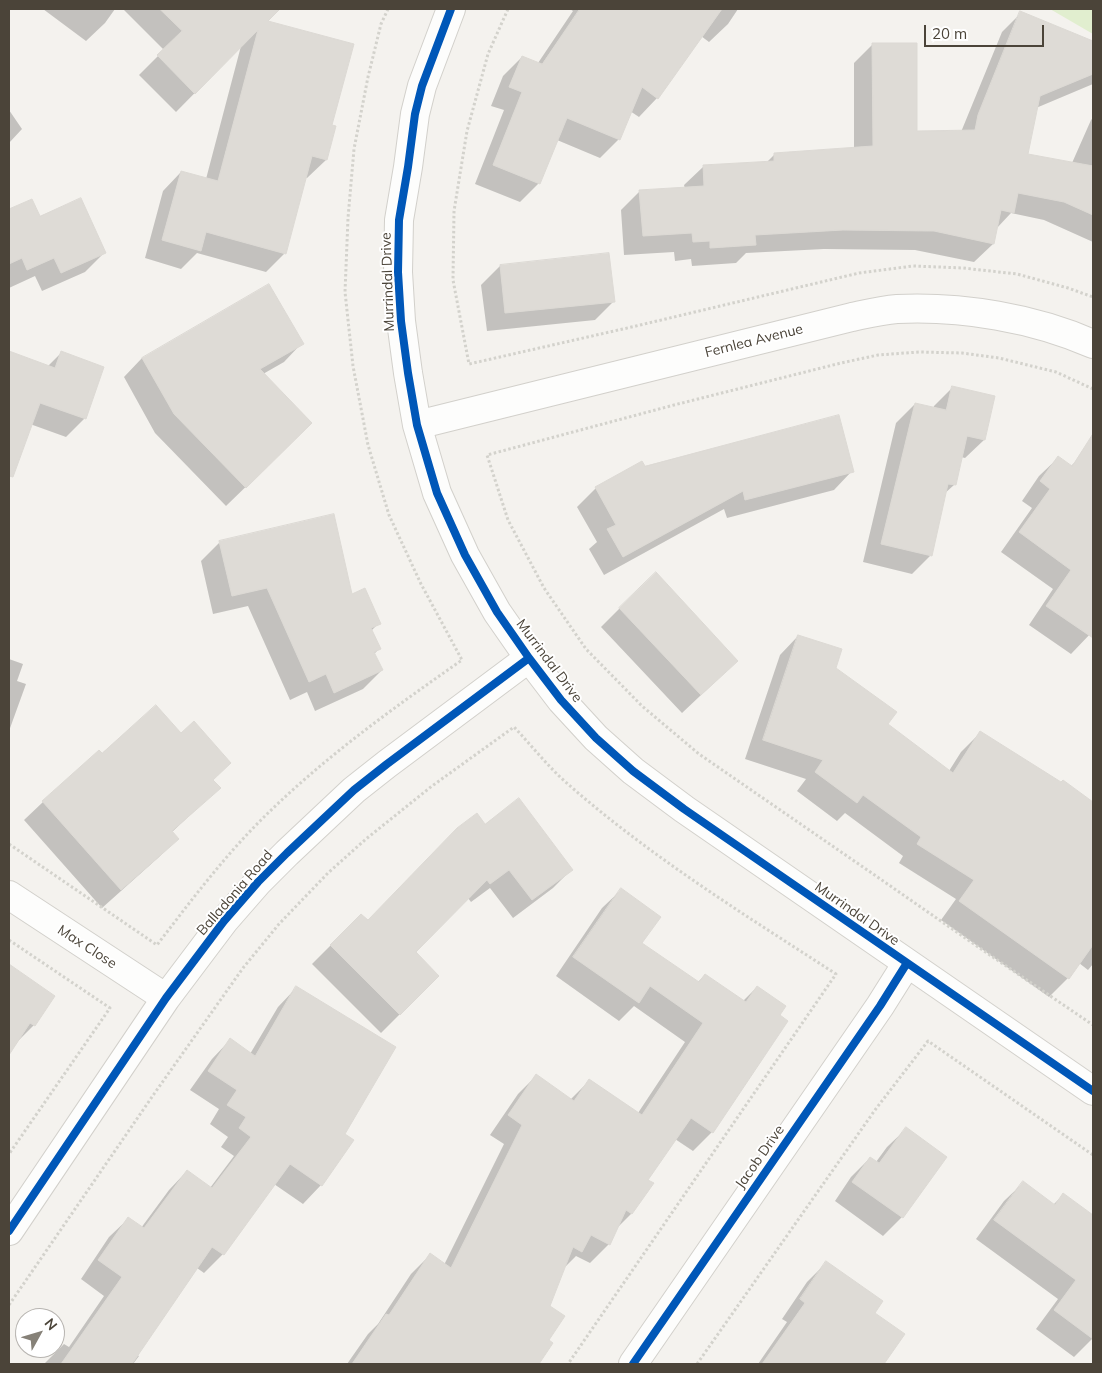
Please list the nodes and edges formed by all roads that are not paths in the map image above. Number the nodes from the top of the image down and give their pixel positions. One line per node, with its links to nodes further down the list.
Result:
1 (451, 9): 3 (street, Murrindal Drive)
2 (1093, 344): 3 (street, Fernlea Avenue)
3 (417, 425): 4 (street, Murrindal Drive)
4 (529, 658): 6 (street, Murrindal Drive); 7 (street, Balladonia Road)
5 (9, 895): 7 (street, Max Close)
6 (907, 963): 8 (street, Murrindal Drive); 10 (street, Jacob Drive)
7 (166, 998): 9 (street, Balladonia Road)
8 (1093, 1092)
9 (9, 1231)
10 (633, 1364)

